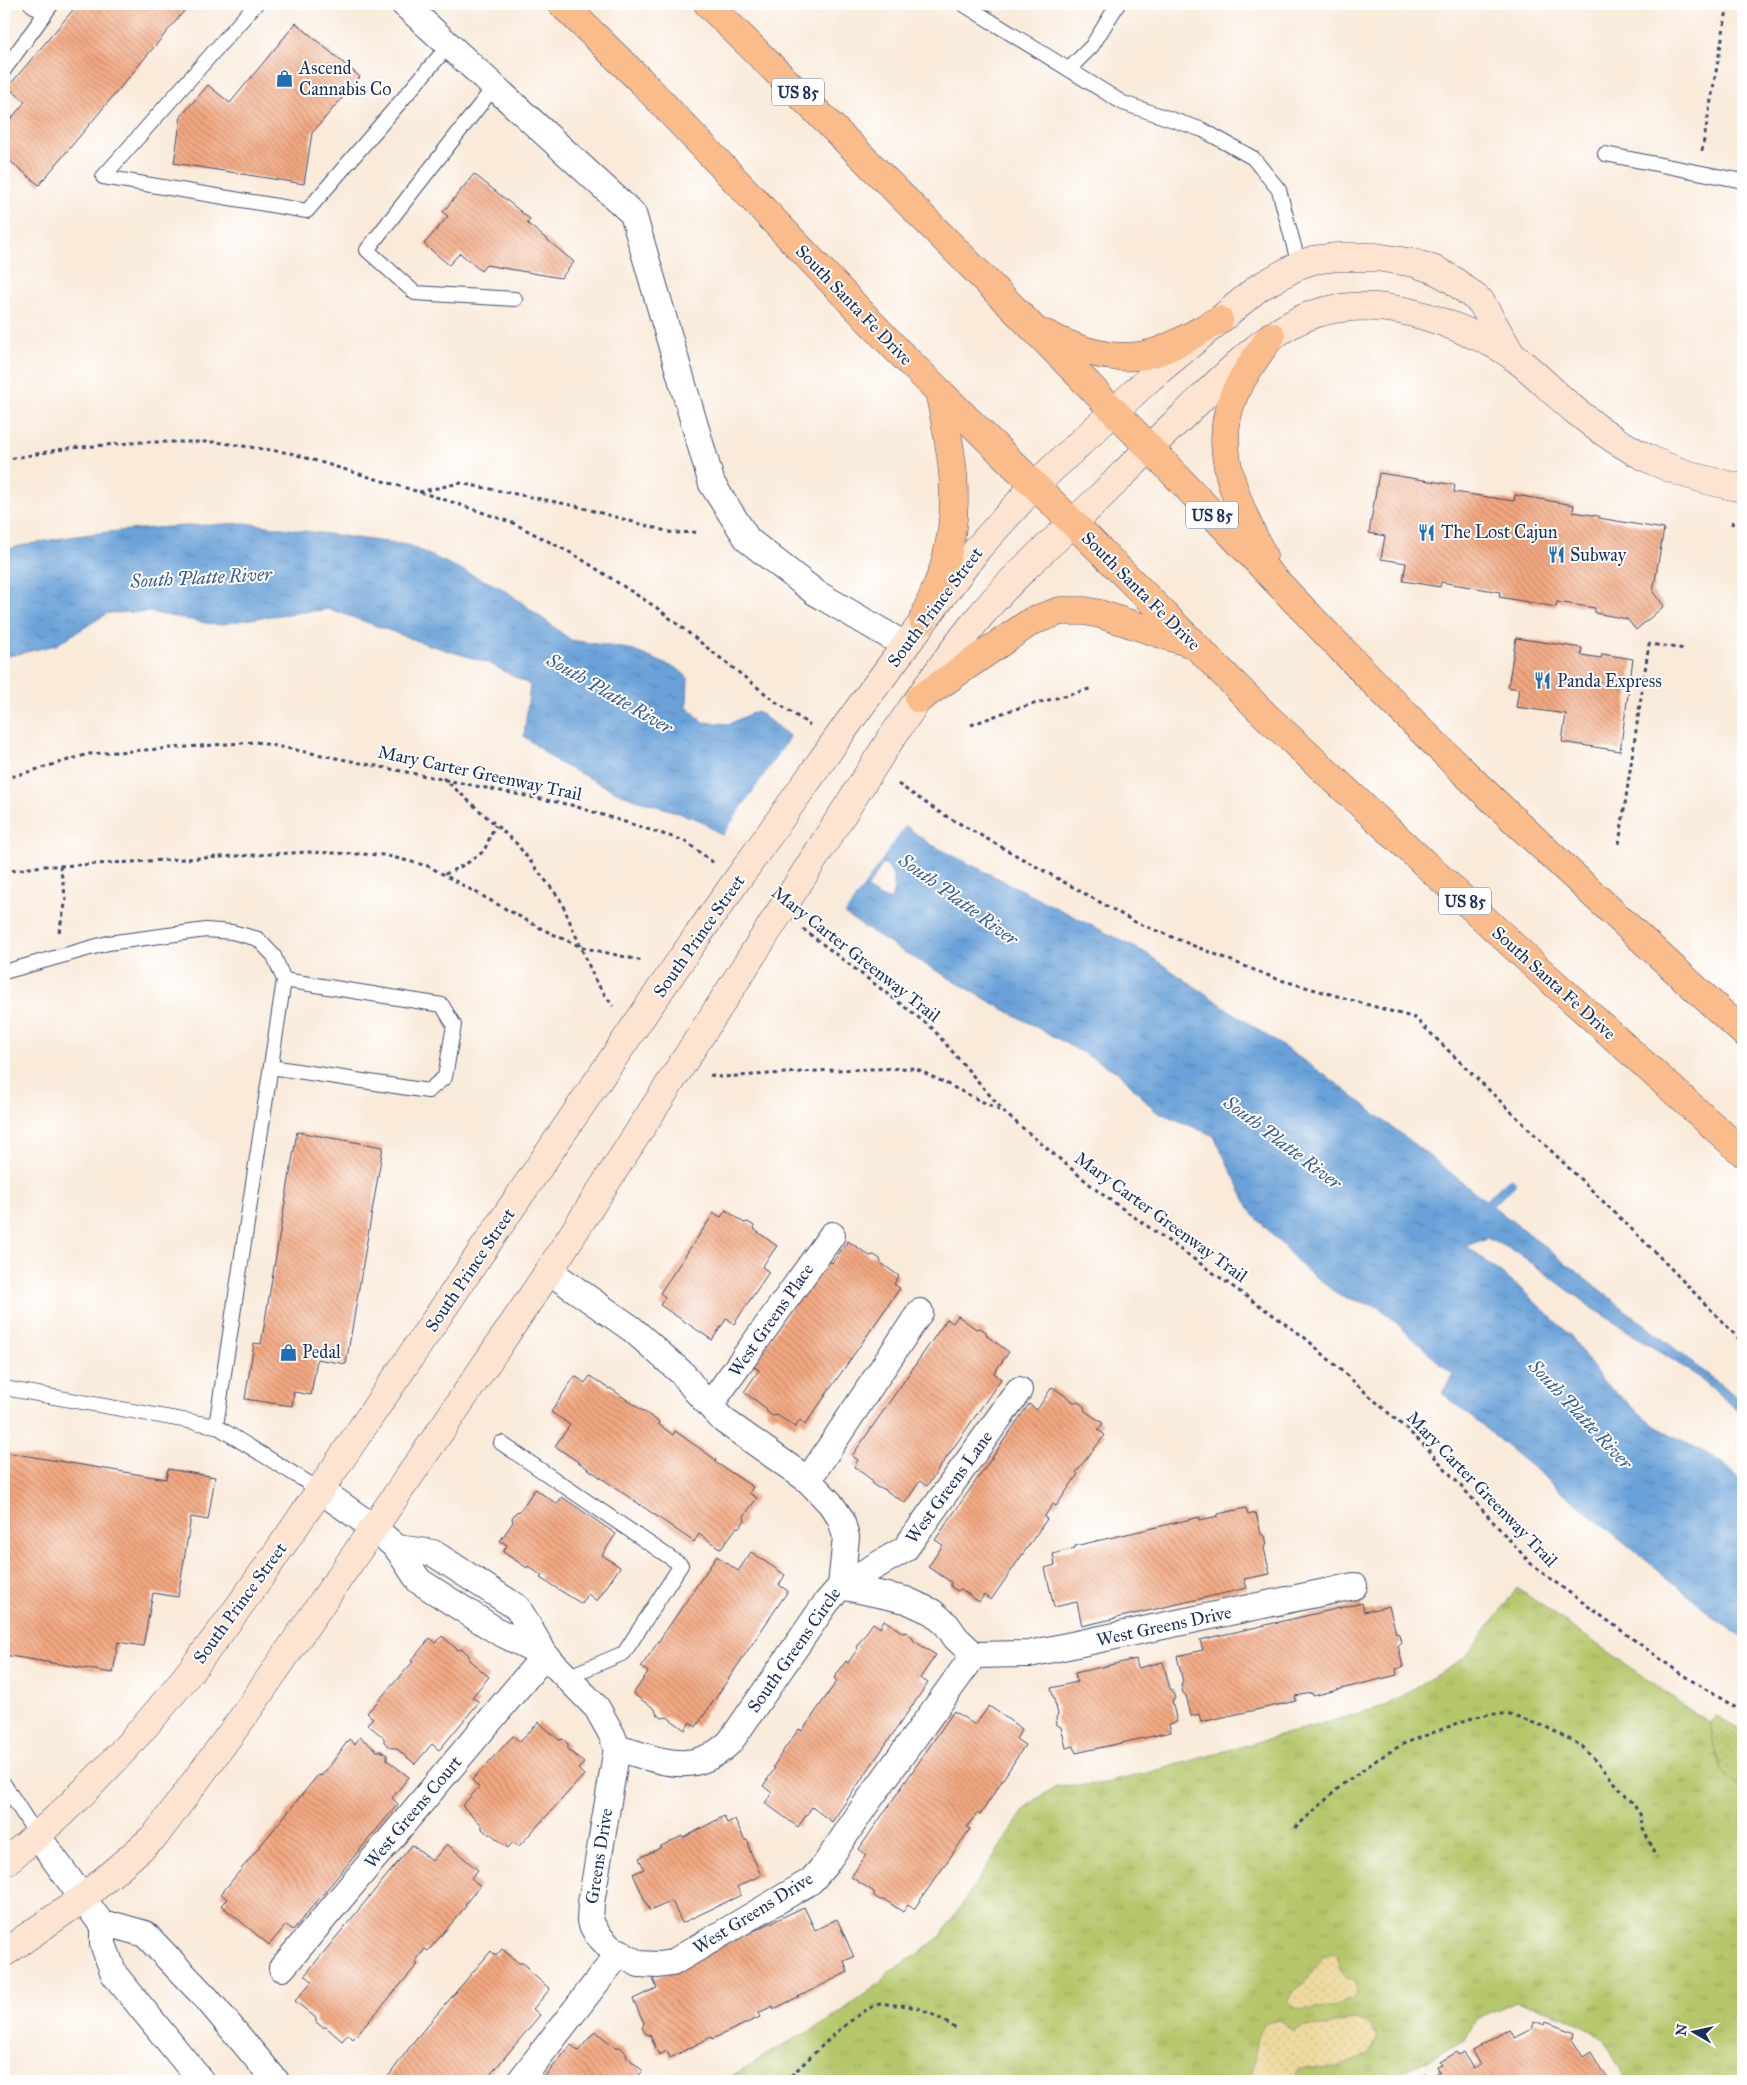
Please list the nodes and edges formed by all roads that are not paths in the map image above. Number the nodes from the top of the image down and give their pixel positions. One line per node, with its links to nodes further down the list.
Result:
1 (31, 4): 10 (lane)
2 (256, 4): 11 (lane)
3 (404, 4): 11 (street)
4 (548, 4): 14 (highway)
5 (562, 4): 14 (highway, South Santa Fe Drive / US 85)
6 (708, 4): 17 (highway, US 85)
7 (724, 4): 17 (highway)
8 (963, 4): 12 (lane)
9 (1118, 4): 12 (lane)
10 (49, 9): 13 (lane)
11 (449, 45): 15 (street)
12 (1069, 69): 19 (lane)
13 (4, 70)
14 (640, 80): 25 (highway, South Santa Fe Drive / US 85)
15 (494, 87): 20 (lane); 34 (street)
16 (1605, 154): 18 (lane)
17 (887, 181): 22 (highway, US 85)
18 (1743, 181)
19 (1300, 265): 21 (street, South Prince Street); 24 (street, South Prince Street)
20 (516, 299)
21 (1219, 320): 22 (highway); 26 (street, South Prince Street)
22 (1029, 325): 26 (highway, US 85)
23 (1271, 336): 24 (street, South Prince Street); 27 (street, South Prince Street); 31 (highway)
24 (1511, 354): 29 (street, South Prince Street)
25 (938, 392): 28 (highway, South Santa Fe Drive / US 85); 32 (highway)
26 (1114, 410): 27 (highway, US 85); 28 (street, South Prince Street)
27 (1149, 448): 30 (street, South Prince Street); 31 (highway, US 85)
28 (1035, 484): 30 (highway, South Santa Fe Drive / US 85); 32 (street, South Prince Street)
29 (1743, 488)
30 (1073, 523): 33 (highway, South Santa Fe Drive / US 85); 35 (street, South Prince Street)
31 (1276, 582): 38 (highway, US 85)
32 (923, 620): 34 (street, South Prince Street)
33 (1193, 644): 35 (highway); 40 (highway, South Santa Fe Drive / US 85)
34 (905, 645): 50 (street, South Prince Street, bridge)
35 (919, 698): 42 (street, South Prince Street, bridge)
36 (4, 972): 37 (lane)
37 (284, 980): 39 (lane); 39 (lane)
38 (1743, 1032)
39 (271, 1067): 47 (lane)
40 (1743, 1153)
41 (832, 1235): 46 (street, West Greens Place)
42 (549, 1271): 46 (street, South Greens Circle); 51 (street, South Prince Street)
43 (920, 1312): 49 (street)
44 (4, 1388): 47 (lane)
45 (1019, 1390): 52 (street, West Greens Lane)
46 (710, 1405): 49 (street, South Greens Circle)
47 (216, 1426): 50 (lane)
48 (501, 1443): 56 (lane)
49 (808, 1480): 52 (street, South Greens Circle)
50 (320, 1490): 51 (street); 59 (street, South Prince Street)
51 (374, 1528): 54 (street); 61 (street, South Prince Street)
52 (841, 1586): 55 (street); 57 (street, South Greens Circle)
53 (1354, 1586): 55 (street, West Greens Drive)
54 (544, 1655): 56 (street); 65 (street, West Greens Court)
55 (974, 1655): 63 (street, West Greens Drive)
56 (567, 1677): 57 (street)
57 (617, 1748): 63 (street, Greens Drive)
58 (4, 1784): 59 (lane)
59 (36, 1834): 60 (street, South Prince Street); 61 (street)
60 (4, 1863)
61 (82, 1899): 62 (street); 64 (street, South Prince Street)
62 (102, 1926): 66 (street); 67 (street)
63 (620, 1952): 68 (street)
64 (4, 1953)
65 (282, 1968)
66 (201, 2081)
67 (276, 2081)
68 (520, 2081)

